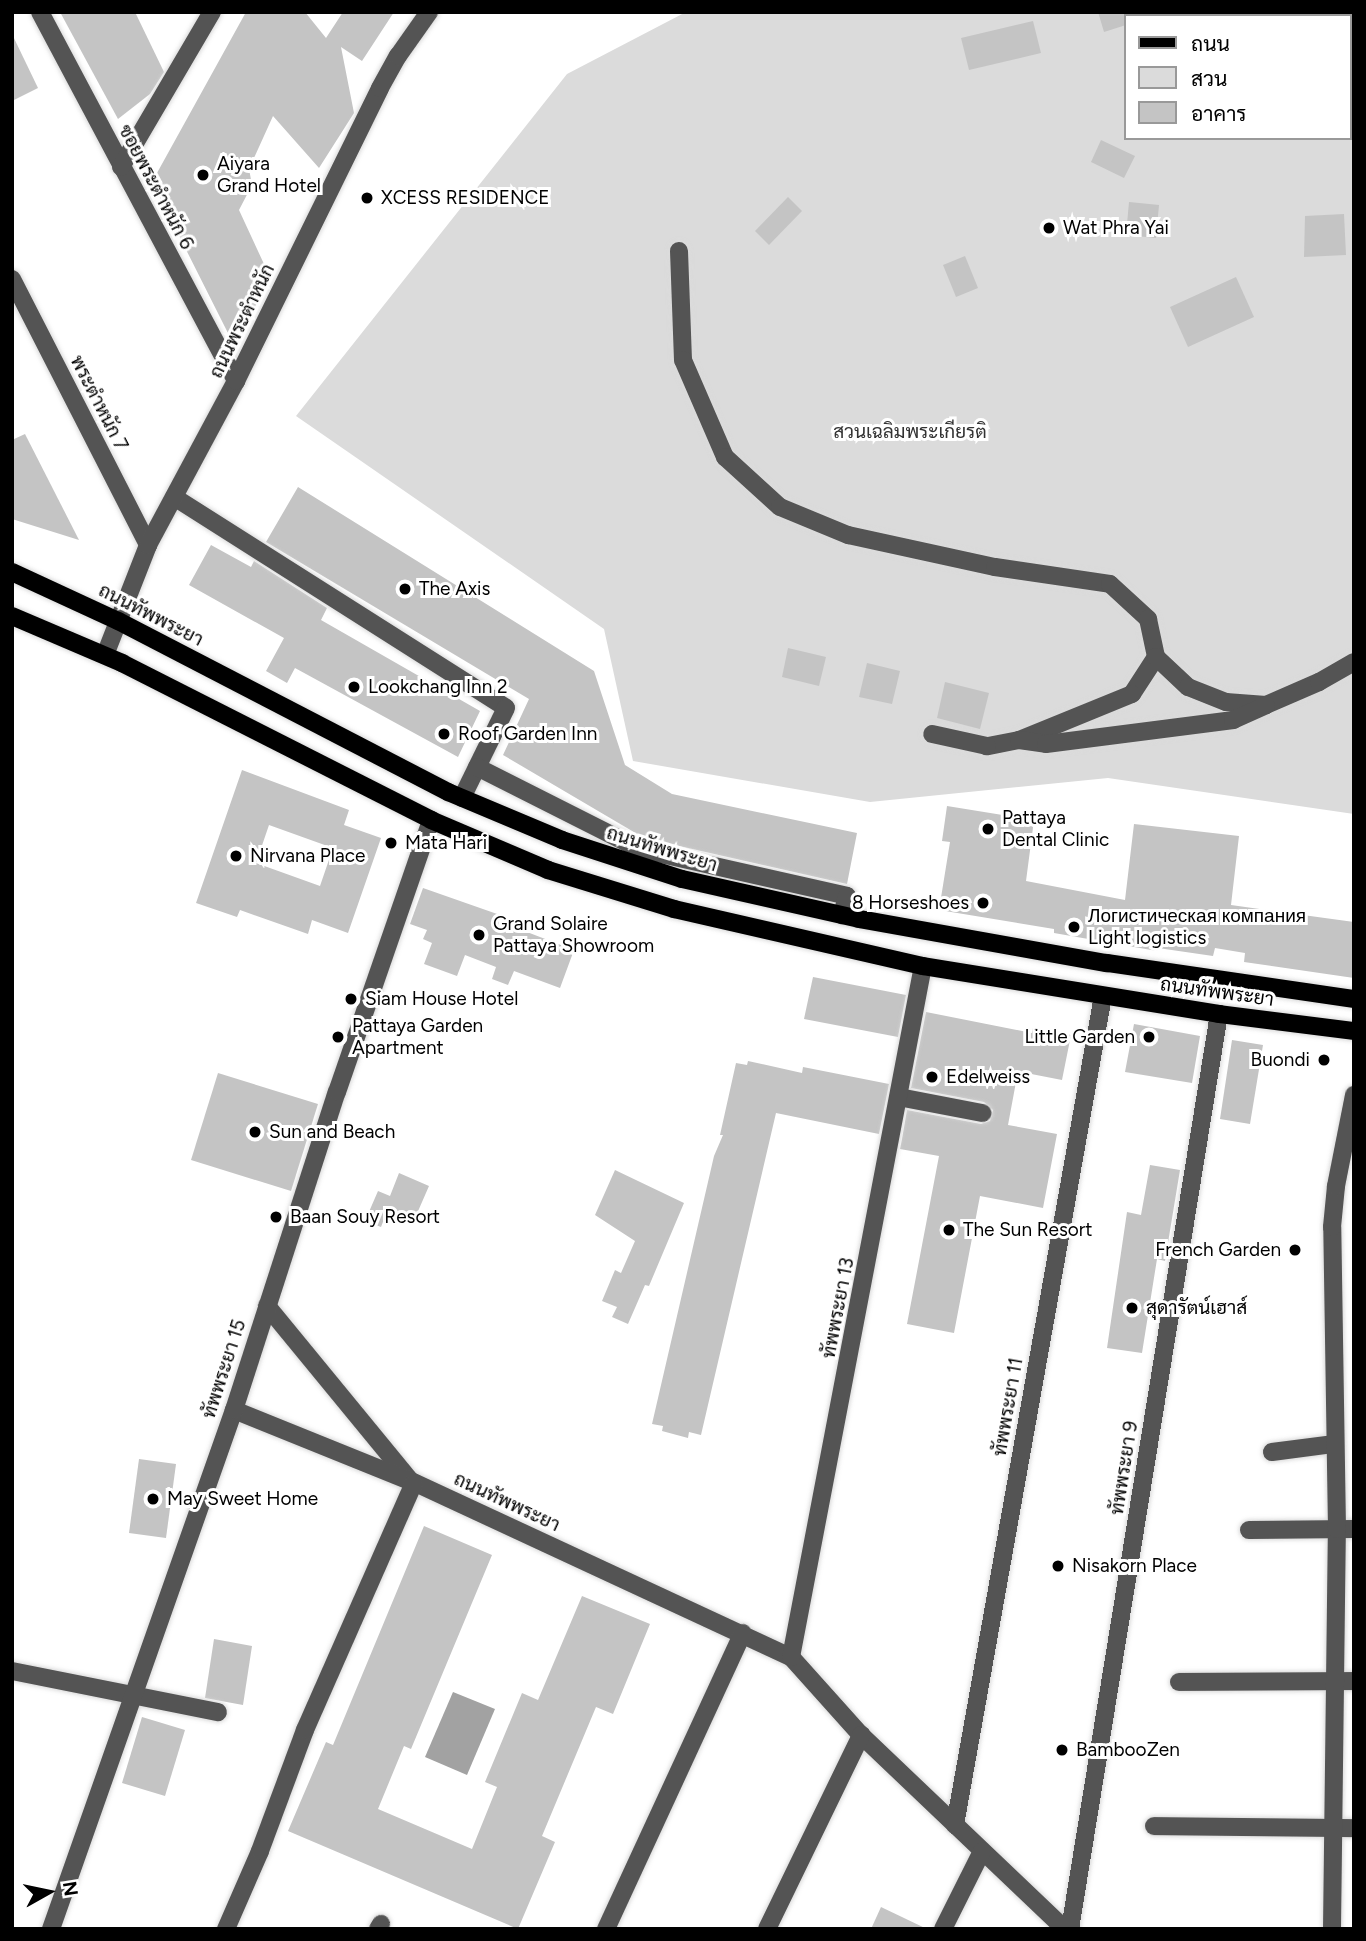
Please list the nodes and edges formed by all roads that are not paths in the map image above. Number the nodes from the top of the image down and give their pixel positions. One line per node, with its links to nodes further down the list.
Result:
1 (40, 12): 4 (street, ซอยพระตำหนัก 6)
2 (212, 12): 4 (street)
3 (429, 12): 7 (street, ถนนพระตำหนัก)
4 (121, 167): 7 (street, ซอยพระตำหนัก 6)
5 (679, 251): 14 (street)
6 (12, 279): 9 (street, พระตำหนัก 7)
7 (236, 381): 8 (street, ถนนพระตำหนัก)
8 (174, 497): 9 (street, ถนนพระตำหนัก); 19 (street)
9 (148, 545): 12 (street, ถนนพระตำหนัก)
10 (12, 572): 12 (main road, ถนนทัพพระยา)
11 (12, 616): 13 (main road, ถนนทัพพระยา)
12 (118, 621): 13 (street, ถนนพระตำหนัก); 20 (main road, ถนนทัพพระยา)
13 (105, 655): 21 (main road, ถนนทัพพระยา)
14 (1157, 657): 16 (street); 18 (street)
15 (1354, 662): 16 (street)
16 (1266, 705): 18 (street)
17 (932, 734): 18 (street)
18 (1019, 740)
19 (477, 767): 20 (street); 22 (street)
20 (462, 798): 22 (main road, ถนนทัพพระยา)
21 (431, 820): 23 (main road, ถนนทัพพระยา); 32 (street, ทัพพระยา 15)
22 (842, 915): 25 (main road, ถนนทัพพระยา)
23 (923, 966): 24 (main road, ถนนทัพพระยา); 29 (street, ทัพพระยา 13)
24 (1103, 996): 26 (main road, ถนนทัพพระยา); 48 (street, ทัพพระยา 11)
25 (1354, 999)
26 (1219, 1014): 27 (main road, ถนนทัพพระยา); 58 (street, ทัพพระยา 9)
27 (1354, 1031)
28 (1354, 1095): 31 (street)
29 (899, 1097): 30 (street); 40 (street, ทัพพระยา 13)
30 (982, 1113)
31 (1345, 1188): 34 (street)
32 (267, 1306): 33 (street, ทัพพระยา 15); 36 (street, ถนนทัพพระยา)
33 (234, 1410): 36 (street); 45 (street, ทัพพระยา 15)
34 (1334, 1444): 35 (street); 37 (street)
35 (1272, 1452)
36 (412, 1482): 39 (street, ถนนทัพพระยา); 54 (street)
37 (1345, 1529): 38 (street); 42 (street)
38 (1249, 1530)
39 (743, 1633): 40 (street, ถนนทัพพระยา); 55 (street)
40 (791, 1657): 47 (street)
41 (12, 1671): 45 (street)
42 (1335, 1681): 43 (street); 44 (street); 50 (street)
43 (1354, 1681)
44 (1179, 1682)
45 (134, 1695): 46 (street); 53 (street, ทัพพระยา 15)
46 (218, 1712)
47 (861, 1735): 48 (street); 56 (street)
48 (955, 1825): 52 (street)
49 (1154, 1826): 50 (street)
50 (1332, 1828): 51 (street); 59 (street)
51 (1354, 1828)
52 (982, 1851): 57 (street); 58 (street)
53 (51, 1929)
54 (226, 1929)
55 (606, 1929)
56 (767, 1929)
57 (943, 1929)
58 (1068, 1929)
59 (1332, 1929)

